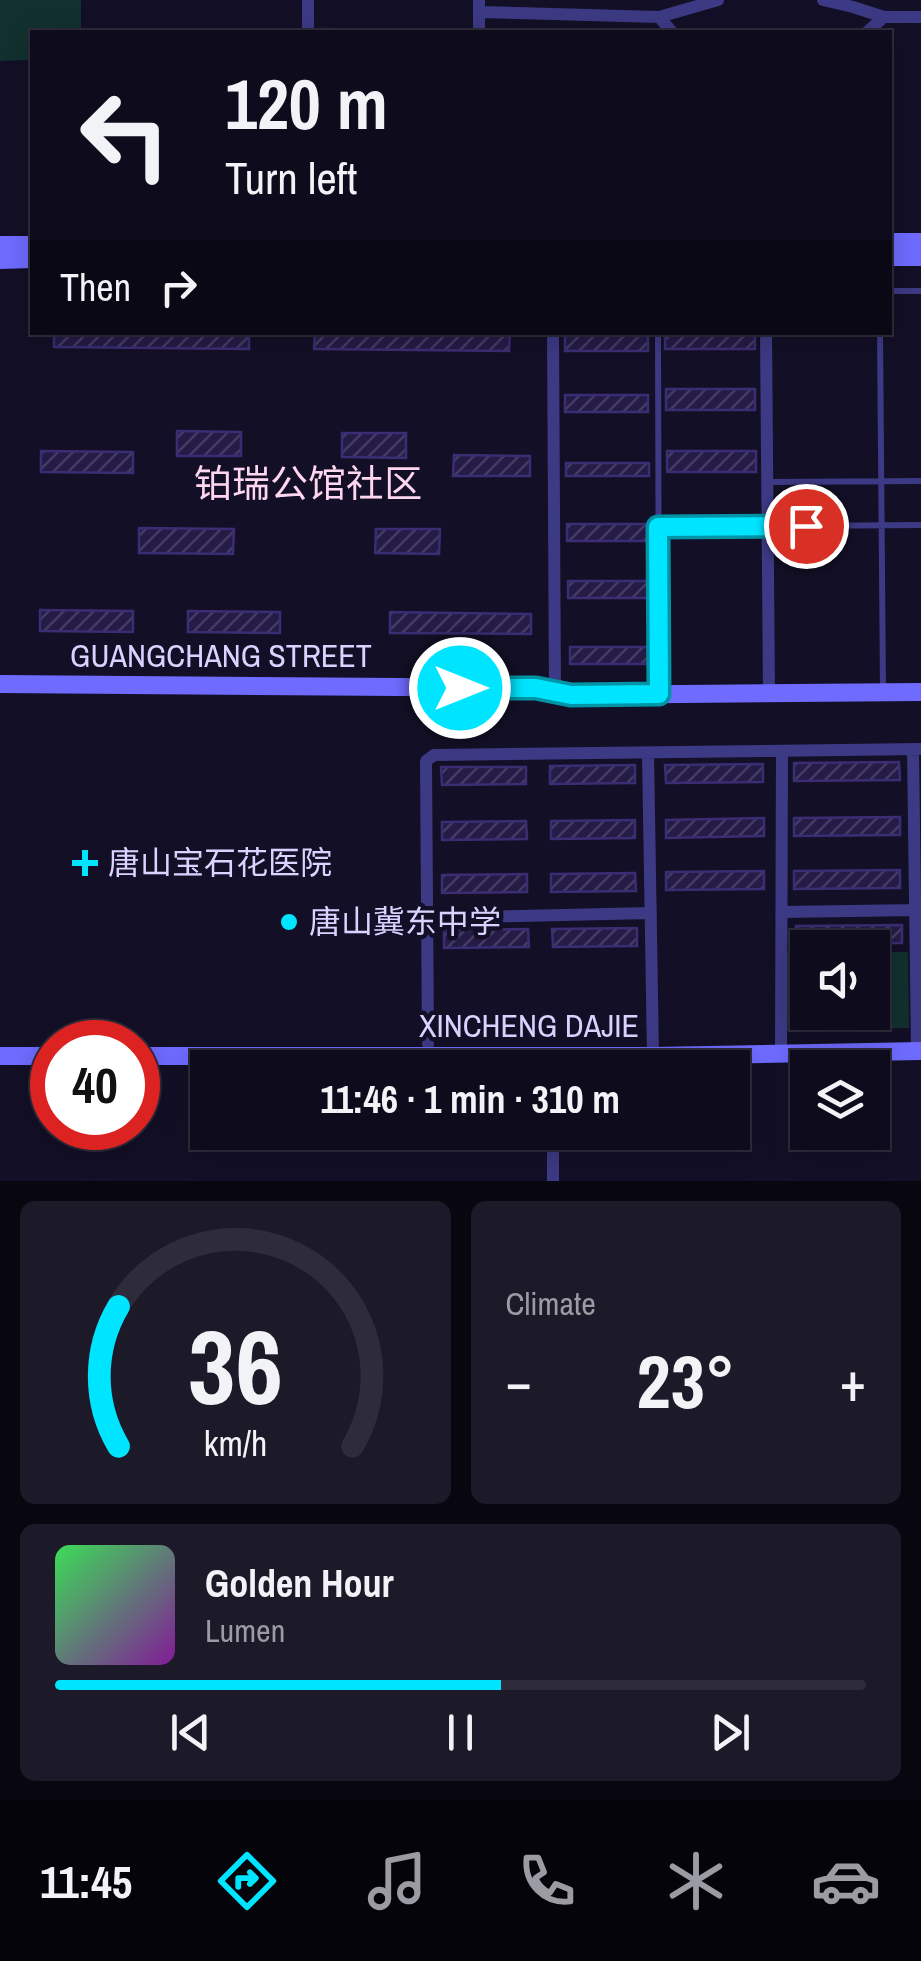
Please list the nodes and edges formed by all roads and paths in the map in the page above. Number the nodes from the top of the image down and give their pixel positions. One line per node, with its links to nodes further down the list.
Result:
1 (308, 0): 8 (street)
2 (718, 0): 5 (street)
3 (823, 0): 6 (street)
4 (479, 6): 5 (street)
5 (660, 17): 9 (street)
6 (884, 17): 7 (street); 10 (street)
7 (921, 17)
8 (308, 30)
9 (670, 30)
10 (869, 30)
11 (892, 242): 12 (main road)
12 (921, 242)
13 (0, 245): 14 (main road)
14 (30, 245)
15 (921, 256): 16 (main road)
16 (892, 257)
17 (0, 260): 18 (main road)
18 (30, 260)
19 (921, 291): 20 (lane)
20 (892, 292)
21 (553, 335): 33 (street)
22 (658, 335): 31 (lane)
23 (766, 335): 25 (street)
24 (880, 335): 26 (lane)
25 (768, 482): 26 (lane); 29 (street)
26 (882, 482): 27 (lane); 30 (lane)
27 (921, 482)
28 (921, 525): 30 (lane)
29 (768, 526): 30 (lane); 31 (lane); 37 (street)
30 (882, 526): 34 (lane)
31 (658, 527): 36 (lane)
32 (0, 684): 33 (main road, GUANGCHANG STREET)
33 (555, 692): 36 (main road, GUANGCHANG STREET)
34 (883, 692): 35 (main road, GUANGCHANG STREET); 37 (main road, GUANGCHANG STREET)
35 (921, 692)
36 (659, 694): 37 (main road, GUANGCHANG STREET)
37 (770, 694)
38 (917, 749): 39 (street); 41 (street)
39 (782, 751): 40 (street); 42 (street)
40 (648, 753): 43 (street); 44 (street)
41 (918, 910): 42 (street); 47 (street)
42 (782, 912): 49 (street)
43 (651, 914): 44 (street); 46 (street)
44 (427, 918): 45 (street)
45 (428, 1044)
46 (653, 1050)
47 (919, 1051): 49 (main road, XINCHENG DAJIE)
48 (750, 1054): 49 (main road, XINCHENG DAJIE)
49 (781, 1054)
50 (0, 1056): 51 (main road)
51 (30, 1056)
52 (160, 1056): 53 (main road, XINCHENG DAJIE)
53 (190, 1057)
54 (553, 1150): 55 (street)
55 (553, 1181)

